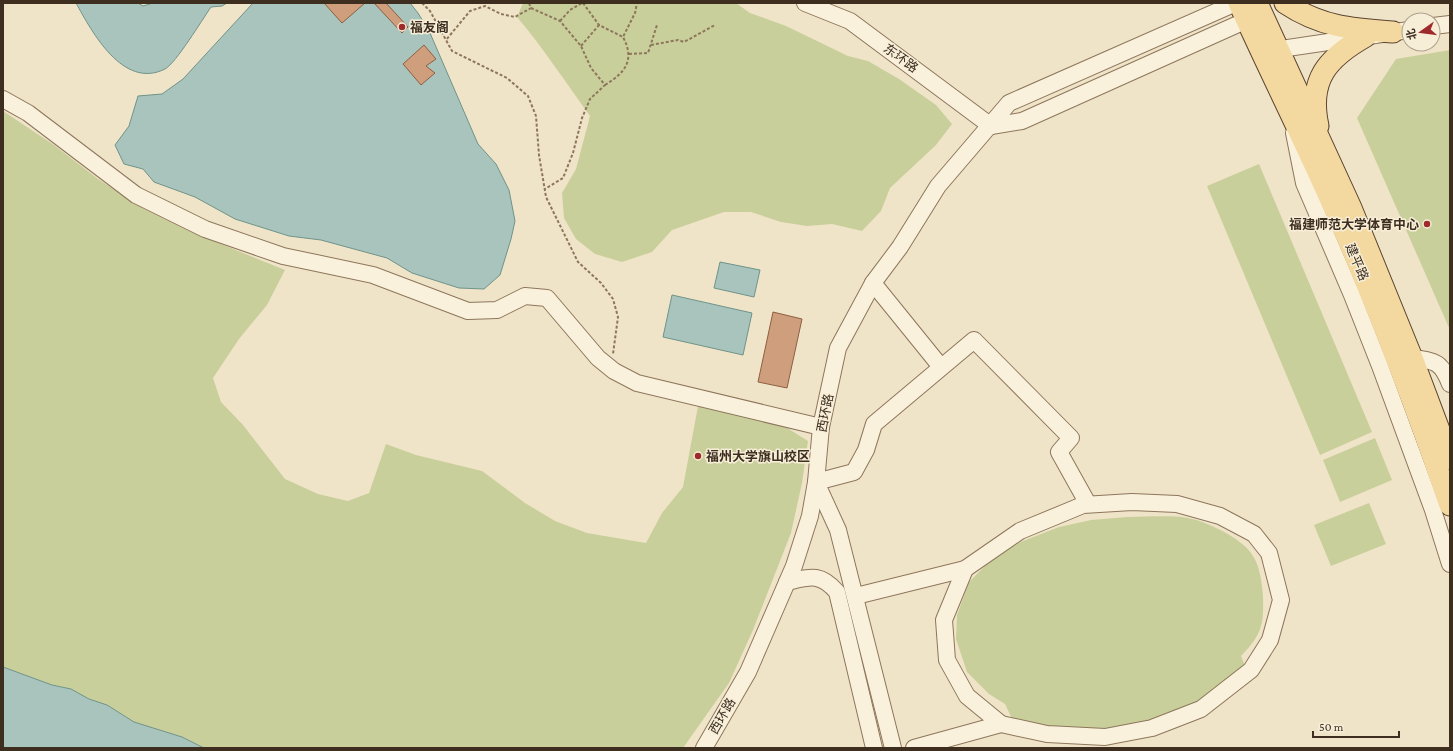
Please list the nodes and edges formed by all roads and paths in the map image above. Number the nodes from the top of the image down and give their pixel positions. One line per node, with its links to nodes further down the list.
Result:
1 (422, 3): 16 (path)
2 (529, 3): 7 (path)
3 (582, 3): 9 (path); 10 (path)
4 (637, 3): 14 (path)
5 (805, 3): 24 (street, 东环路)
6 (1285, 3): 13 (main road)
7 (530, 8): 9 (path); 16 (path)
8 (1248, 8): 19 (main road, 建平路); 24 (street); 24 (street, 西环路)
9 (560, 21): 18 (path)
10 (599, 24): 14 (path); 18 (path)
11 (657, 25): 17 (path)
12 (715, 25): 17 (path)
13 (1401, 31): 15 (street)
14 (623, 36): 20 (path)
15 (1366, 36): 19 (street); 25 (main road)
16 (446, 40): 26 (path)
17 (651, 45): 20 (path)
18 (581, 46): 21 (path)
19 (1269, 51): 23 (main road, 建平路); 25 (main road, 建平路)
20 (629, 54): 21 (path)
21 (605, 85): 26 (path)
22 (3, 99): 30 (street)
23 (1290, 113): 36 (main road, 建平路); 37 (street)
24 (991, 126): 27 (street, 西环路)
25 (1321, 144): 28 (main road, 建平路)
26 (544, 189): 30 (path)
27 (873, 283): 29 (street); 32 (street, 西环路)
28 (1412, 358): 31 (street); 33 (main road, 建平路)
29 (941, 367): 34 (street); 35 (street)
30 (611, 368): 32 (street)
31 (1450, 384)
32 (821, 427): 34 (street, 西环路)
33 (1450, 459)
34 (816, 482): 39 (street, 西环路); 41 (street)
35 (1088, 504): 38 (street); 42 (street)
36 (1450, 505)
37 (1450, 564)
38 (965, 568): 41 (street); 42 (street)
39 (787, 582): 40 (street); 43 (street, 西环路)
40 (833, 587): 41 (street); 44 (street)
41 (854, 589): 45 (street)
42 (1001, 724): 46 (street)
43 (704, 748)
44 (874, 748)
45 (893, 748)
46 (914, 748)

